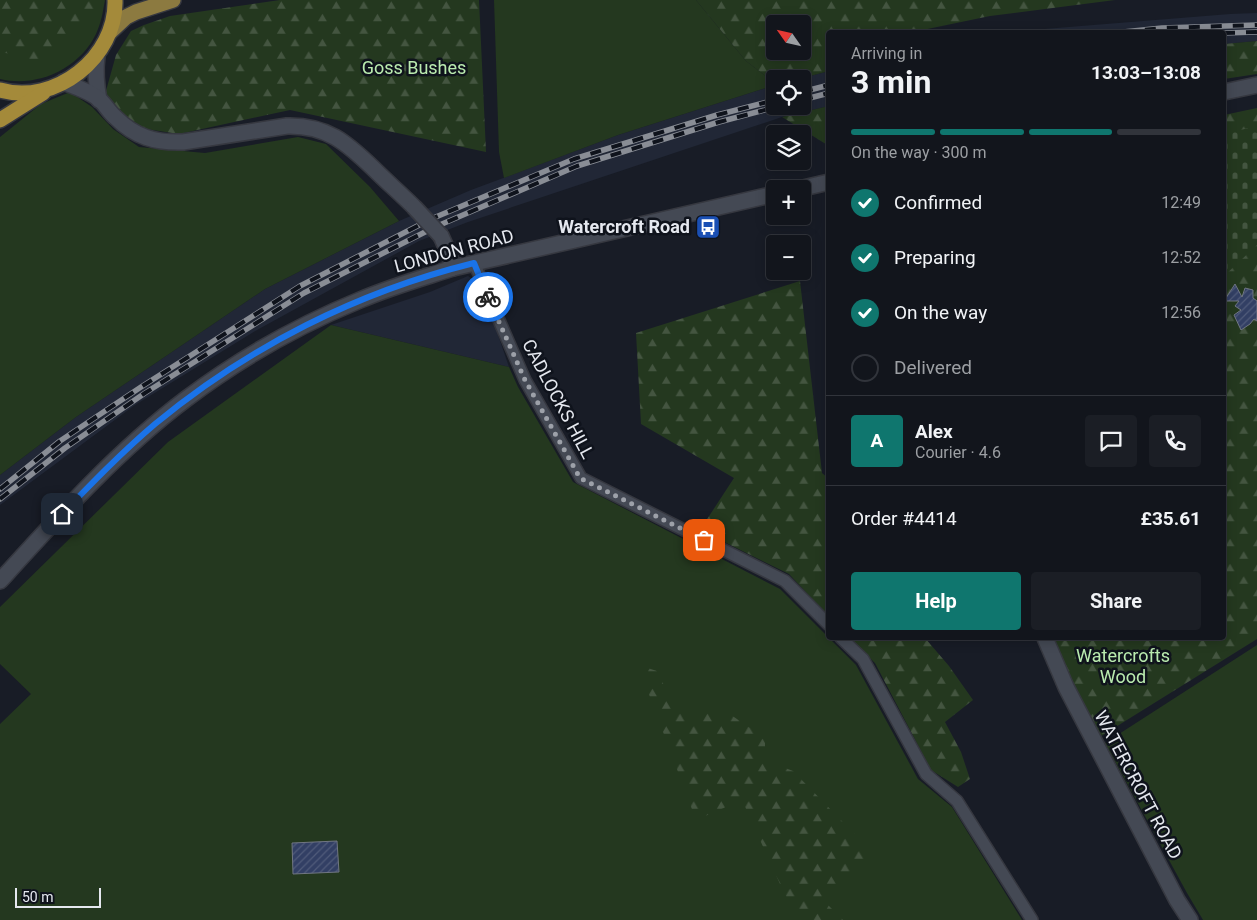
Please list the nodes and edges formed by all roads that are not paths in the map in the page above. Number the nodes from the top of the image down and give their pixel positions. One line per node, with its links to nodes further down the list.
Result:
1 (115, 0): 3 (highway)
2 (173, 0): 3 (main road)
3 (110, 32): 4 (highway)
4 (97, 56): 5 (highway); 10 (street)
5 (63, 82): 7 (highway); 10 (street)
6 (1257, 85): 9 (street)
7 (48, 89): 8 (highway); 11 (highway)
8 (0, 90)
9 (1226, 92)
10 (99, 100): 16 (street, bridge)
11 (0, 120)
12 (826, 183): 13 (street)
13 (811, 186)
14 (766, 196): 15 (street, LONDON ROAD)
15 (474, 263): 16 (street, LONDON ROAD); 18 (street, CADLOCKS HILL)
16 (453, 268): 17 (street, LONDON ROAD)
17 (0, 581)
18 (826, 622)
19 (843, 640): 21 (street)
20 (1046, 640): 22 (street, WATERCROFT ROAD)
21 (1032, 920)
22 (1190, 920)

